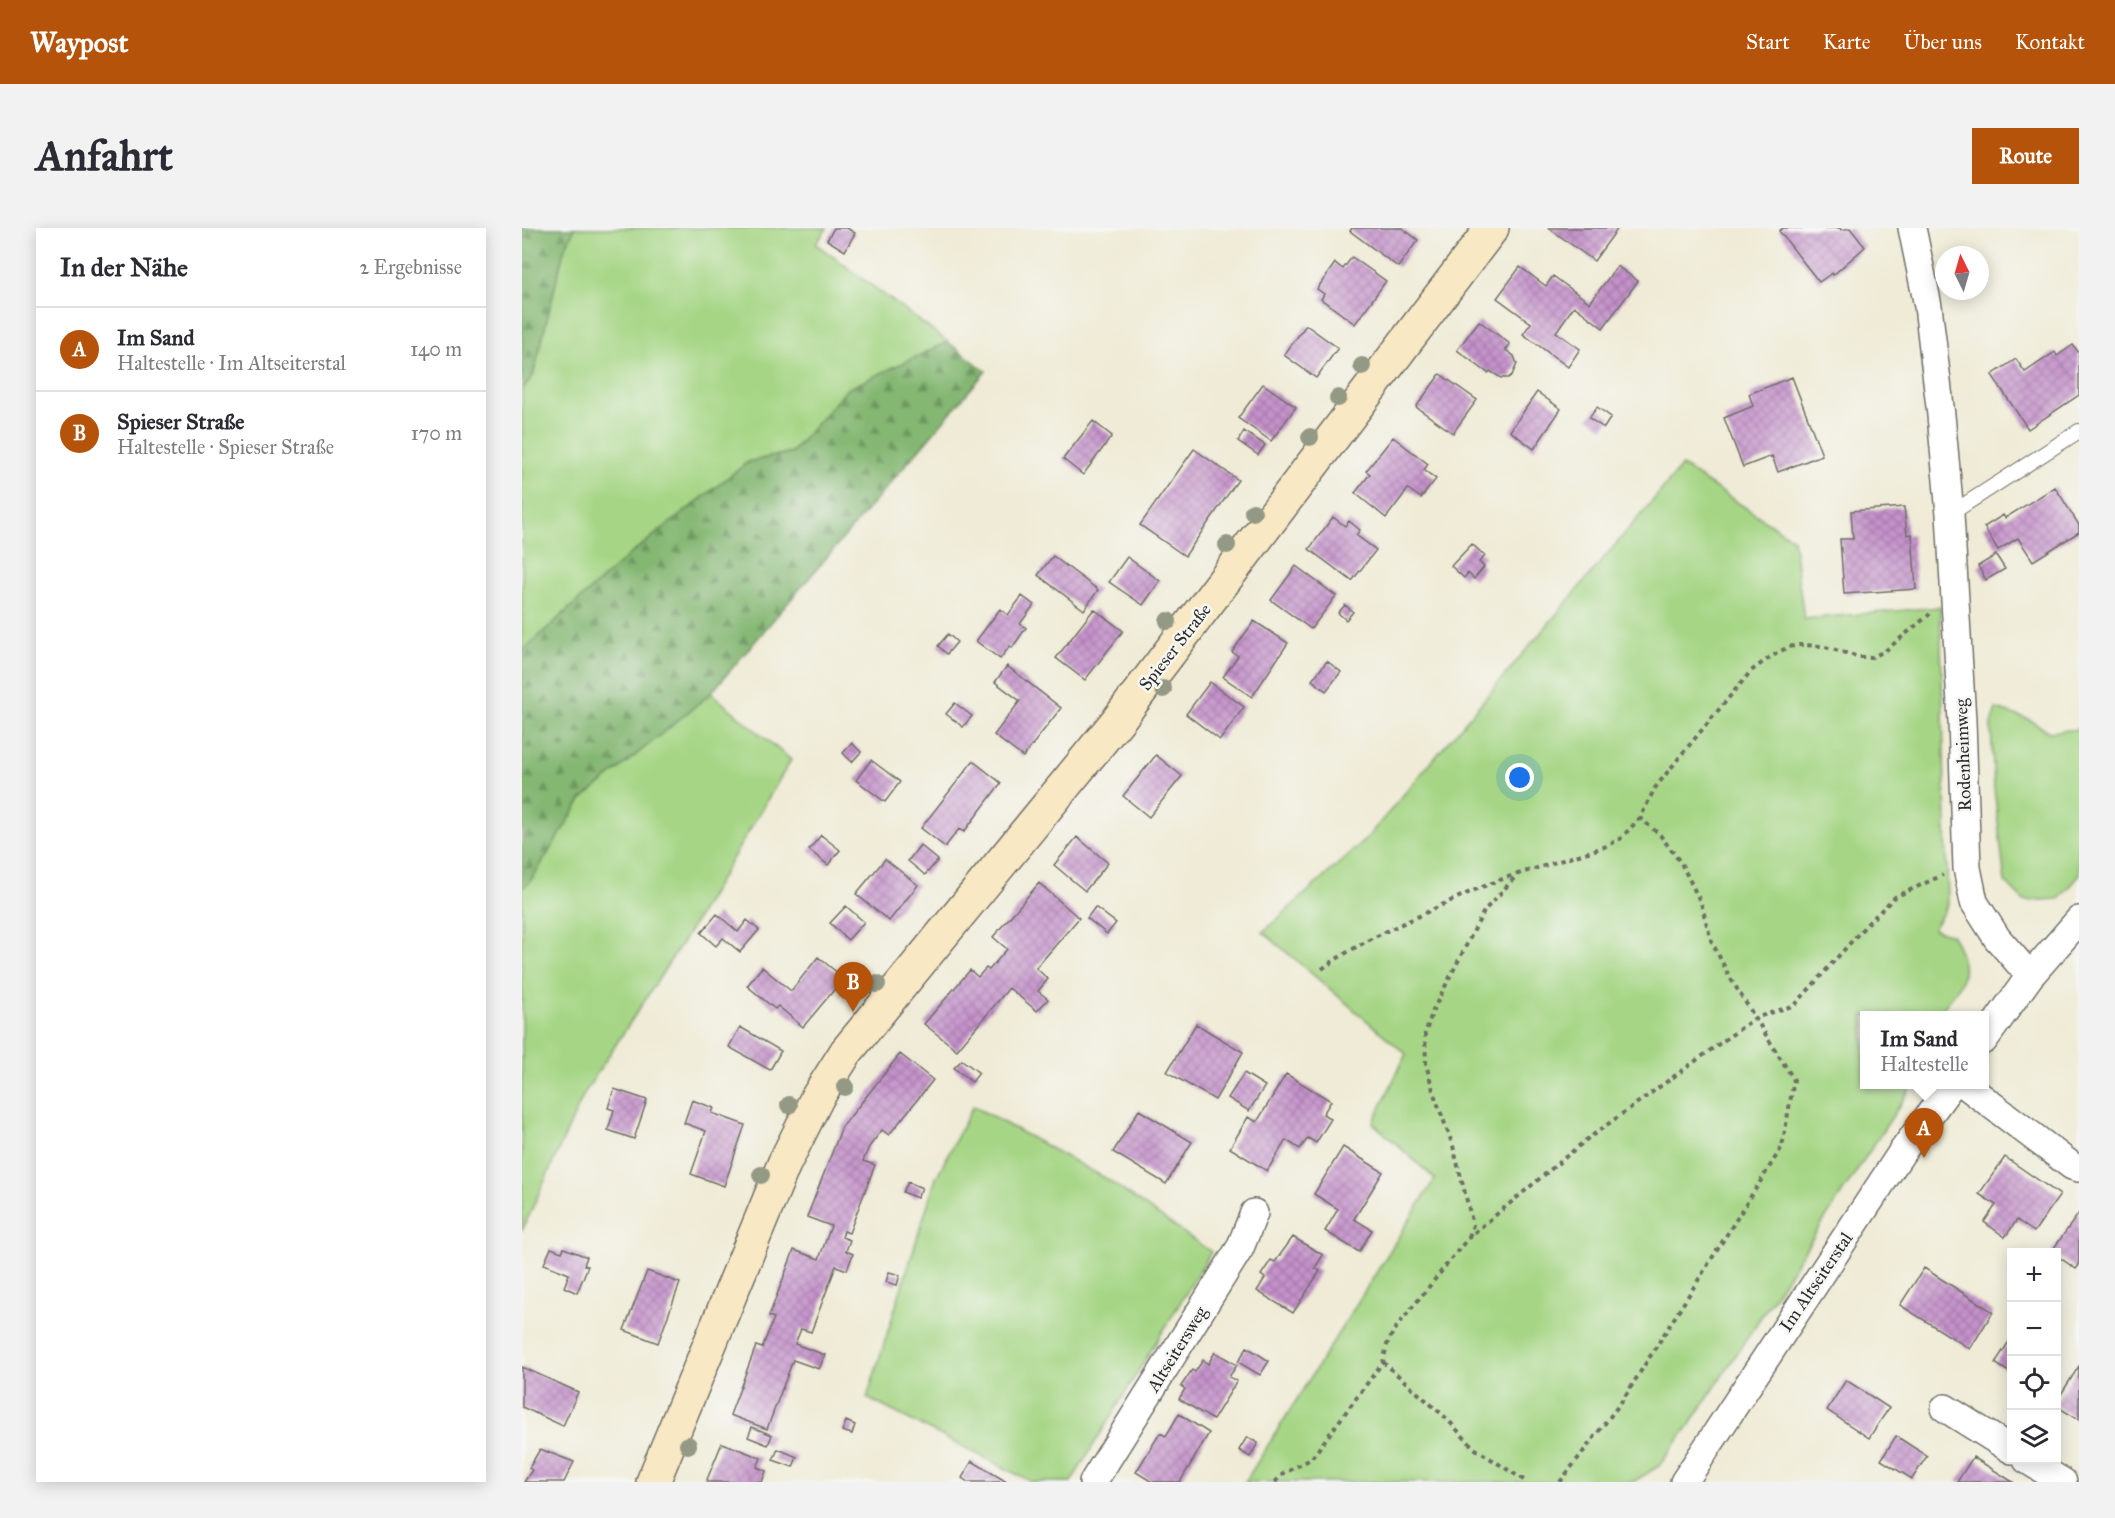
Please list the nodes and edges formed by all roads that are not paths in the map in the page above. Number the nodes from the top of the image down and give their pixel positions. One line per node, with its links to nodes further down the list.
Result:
1 (1492, 228): 15 (street, Spieser Straße)
2 (1912, 228): 4 (street, Rodenheimweg)
3 (2079, 431): 4 (lane)
4 (1950, 514): 6 (street, Rodenheimweg)
5 (2079, 920): 6 (street)
6 (2030, 976): 7 (street)
7 (1989, 1033)
8 (1948, 1089): 17 (street, Im Altseiterstal)
9 (1971, 1089): 10 (street)
10 (2079, 1168)
11 (1254, 1213): 16 (street, Altseitersweg)
12 (1944, 1408): 13 (street)
13 (2007, 1447)
14 (2034, 1464): 18 (street)
15 (653, 1482)
16 (1094, 1482)
17 (1684, 1482)
18 (2063, 1482)

